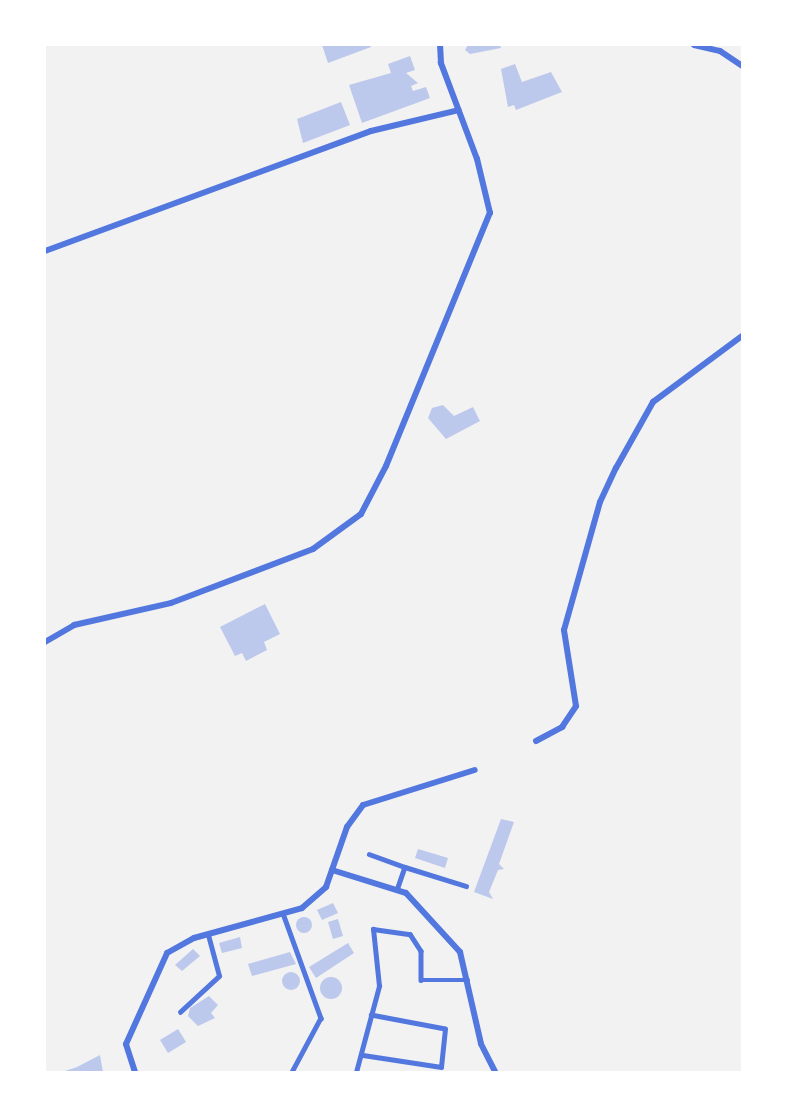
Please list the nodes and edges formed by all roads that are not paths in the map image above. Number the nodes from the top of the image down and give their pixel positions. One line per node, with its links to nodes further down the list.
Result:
1 (440, 45): 4 (street)
2 (694, 45): 3 (street)
3 (742, 66)
4 (459, 110): 5 (street); 7 (street)
5 (45, 251)
6 (742, 336): 8 (street)
7 (45, 642)
8 (536, 741)
9 (475, 770): 12 (street)
10 (369, 854): 11 (street)
11 (405, 867): 13 (street); 14 (street)
12 (332, 870): 14 (street); 15 (street)
13 (466, 886)
14 (397, 890): 17 (street)
15 (284, 916): 16 (street); 22 (street)
16 (208, 935): 18 (street); 21 (street)
17 (468, 980): 19 (street); 24 (street)
18 (180, 1012)
19 (371, 1015): 20 (street); 20 (street)
20 (363, 1055): 23 (street)
21 (135, 1072)
22 (292, 1072)
23 (356, 1072)
24 (495, 1072)

